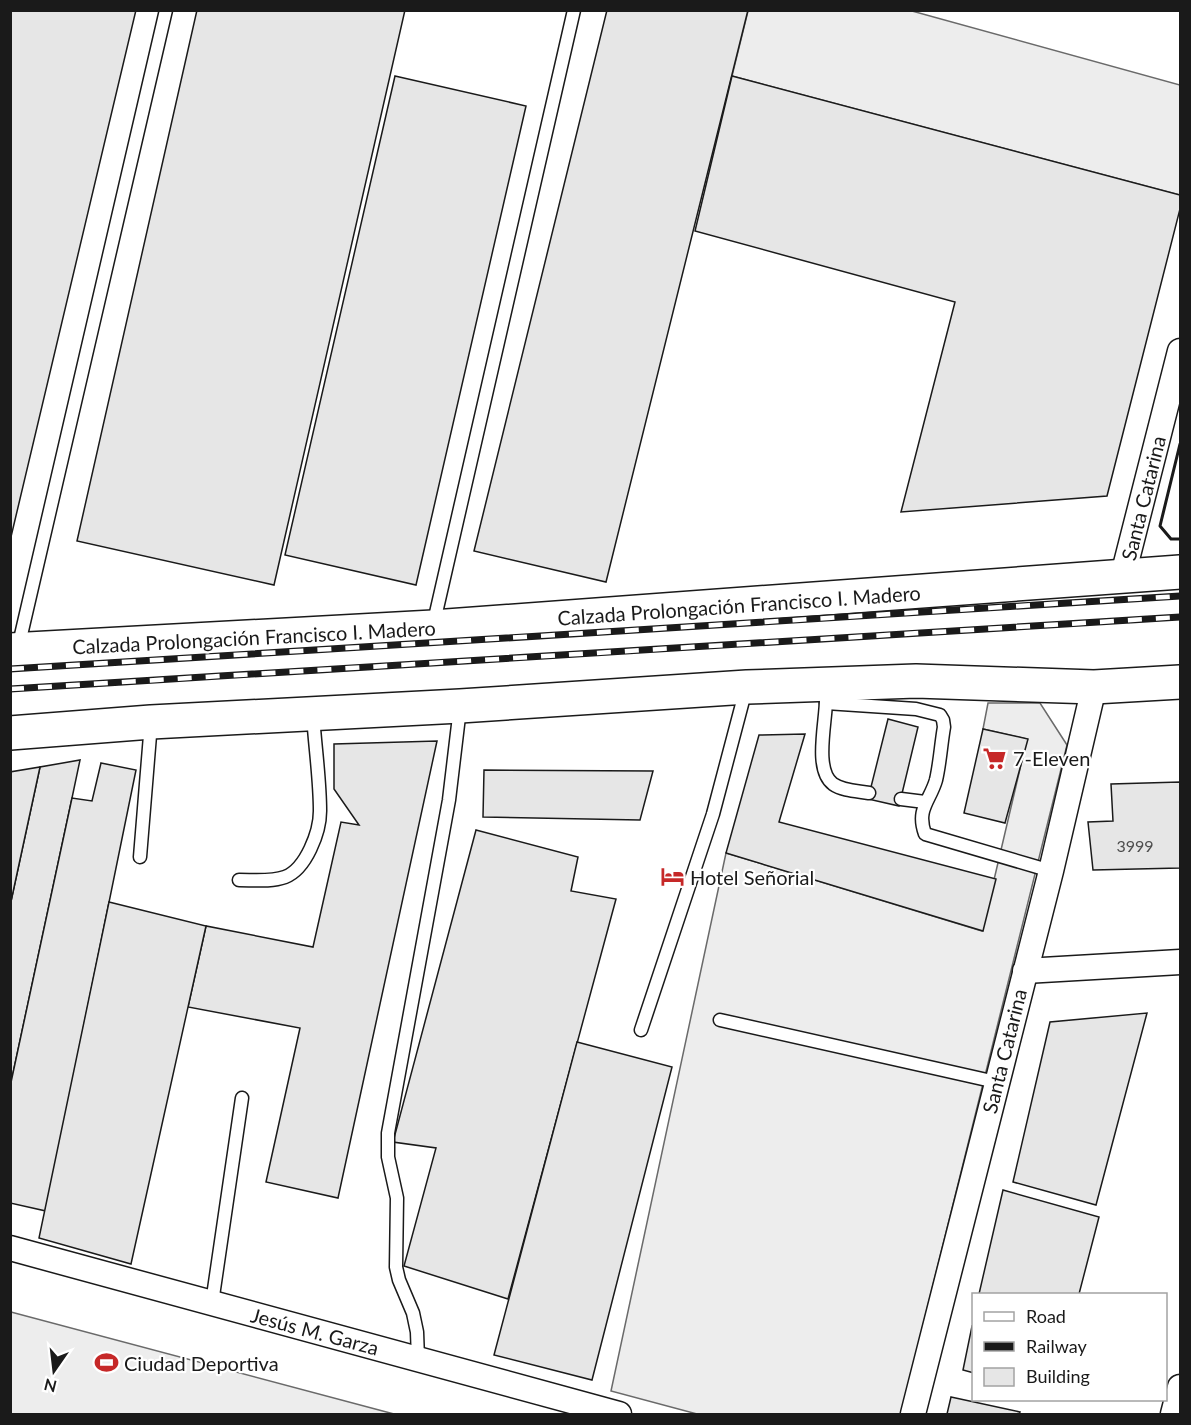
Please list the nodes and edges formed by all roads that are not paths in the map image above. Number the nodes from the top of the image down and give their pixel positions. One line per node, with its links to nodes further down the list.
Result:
1 (166, 10): 7 (lane)
2 (573, 10): 6 (lane)
3 (1180, 351): 5 (street, Santa Catarina)
4 (1180, 572): 5 (main road, Calzada Prolongación Francisco I. Madero)
5 (1123, 576): 6 (main road, Calzada Prolongación Francisco I. Madero)
6 (433, 627): 7 (main road, Calzada Prolongación Francisco I. Madero)
7 (14, 650)
8 (1180, 682): 10 (main road)
9 (747, 687): 11 (main road); 13 (main road); 26 (lane)
10 (1094, 687): 12 (main road); 21 (street, Santa Catarina)
11 (826, 693): 12 (main road); 17 (lane)
12 (916, 695): 19 (lane)
13 (460, 706): 14 (main road); 31 (lane)
14 (313, 714): 15 (main road); 22 (lane)
15 (151, 722): 16 (main road); 20 (lane)
16 (10, 733)
17 (869, 793)
18 (901, 799): 19 (lane)
19 (925, 802): 21 (lane)
20 (140, 856)
21 (1051, 871): 24 (street, Santa Catarina)
22 (239, 880)
23 (1180, 962): 24 (street)
24 (1025, 971): 27 (street, Santa Catarina)
25 (720, 1020): 27 (lane)
26 (641, 1030)
27 (996, 1082): 35 (street, Santa Catarina)
28 (242, 1098): 30 (lane)
29 (10, 1248): 30 (street, Jesús M. Garza)
30 (212, 1303): 31 (street, Jesús M. Garza)
31 (418, 1359): 33 (street, Jesús M. Garza)
32 (1180, 1387): 36 (street)
33 (576, 1408): 34 (street, Jesús M. Garza)
34 (619, 1414)
35 (913, 1414)
36 (1173, 1414)

